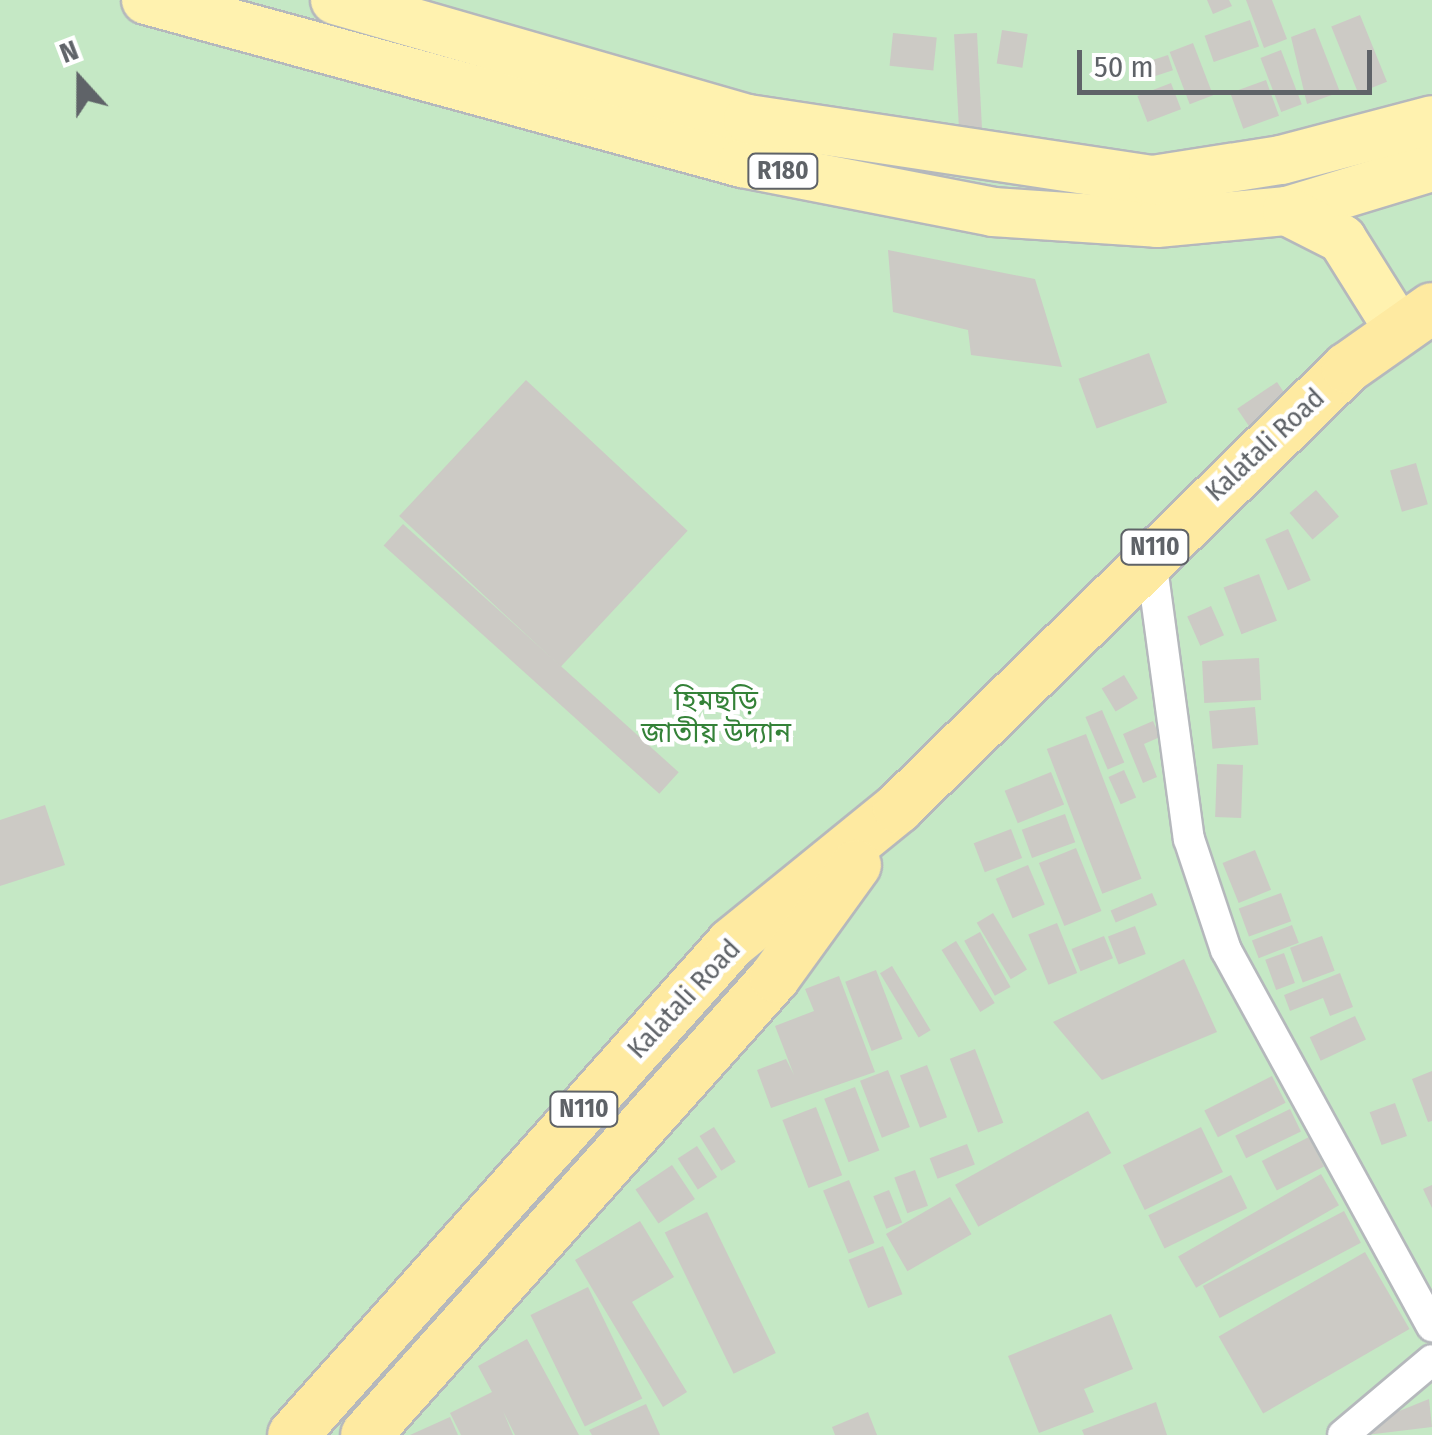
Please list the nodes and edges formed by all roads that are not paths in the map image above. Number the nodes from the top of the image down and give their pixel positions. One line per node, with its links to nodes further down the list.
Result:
1 (146, 0): 5 (main road, R180)
2 (335, 0): 3 (main road, R180)
3 (1432, 120)
4 (1432, 166): 5 (main road, R180)
5 (1287, 212): 6 (main road)
6 (1416, 319): 7 (highway, Kalatali Road / N110)
7 (1150, 552): 8 (highway, Kalatali Road / N110); 9 (street)
8 (898, 808): 11 (highway, Kalatali Road / N110); 12 (highway, Kalatali Road / N110)
9 (1432, 1326)
10 (1432, 1360): 13 (street)
11 (293, 1435)
12 (366, 1435)
13 (1343, 1435)

